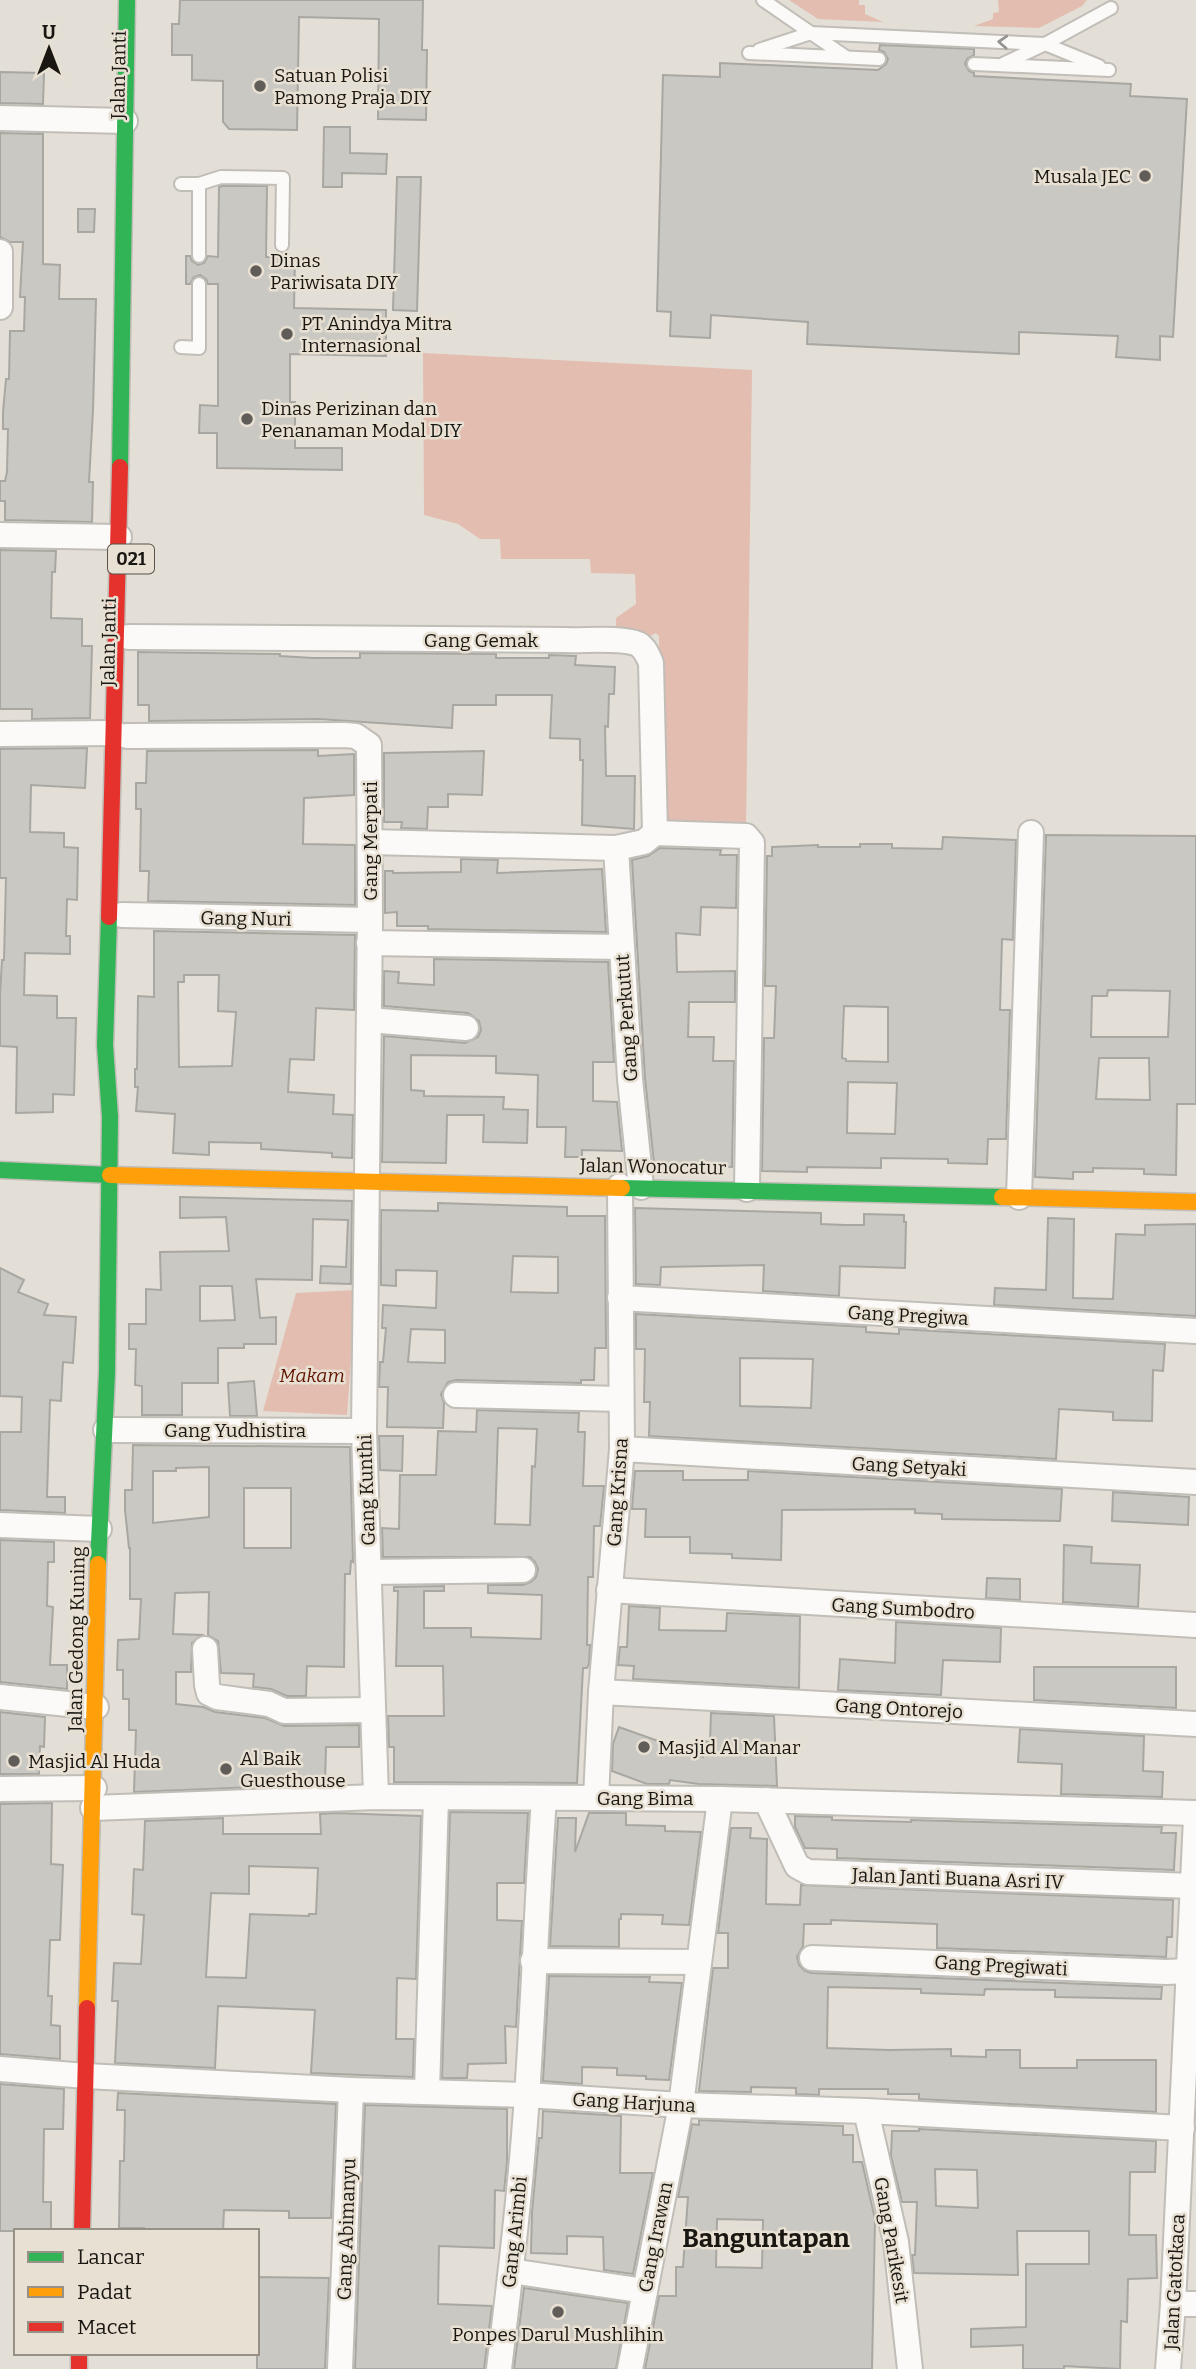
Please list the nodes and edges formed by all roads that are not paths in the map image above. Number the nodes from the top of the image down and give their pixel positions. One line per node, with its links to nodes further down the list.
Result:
1 (127, 0): 12 (main road, Jalan Janti / 021)
2 (140, 0): 23 (main road, Jalan Janti / 021)
3 (763, 0): 5 (lane)
4 (1111, 8): 6 (lane)
5 (811, 33): 6 (lane, one-way to 5); 7 (lane); 7 (lane)
6 (1045, 44): 10 (lane); 10 (lane)
7 (846, 57): 8 (lane)
8 (879, 59)
9 (974, 64): 10 (lane)
10 (1000, 65)
11 (0, 118): 12 (street)
12 (125, 121): 22 (main road, Jalan Janti / 021)
13 (181, 184): 14 (lane)
14 (199, 184): 15 (lane); 17 (lane)
15 (282, 245)
16 (0, 252): 19 (street)
17 (199, 256)
18 (199, 284): 20 (lane)
19 (0, 307)
20 (181, 347)
21 (0, 535): 22 (street)
22 (119, 537): 25 (main road, Jalan Janti / 021)
23 (129, 637): 25 (main road, Jalan Janti / 021); 27 (street, Gang Gemak)
24 (0, 734): 25 (street)
25 (121, 735): 28 (street, Gang Merpati); 30 (main road, Jalan Janti / 021); 35 (main road, Jalan Janti / 021)
26 (1031, 833): 41 (street)
27 (655, 834): 29 (street); 40 (street)
28 (370, 842): 29 (street); 31 (street, Gang Merpati)
29 (616, 848): 32 (street, Gang Perkutut)
30 (122, 915): 31 (street, Gang Nuri); 35 (main road, Jalan Janti / 021)
31 (370, 931): 32 (street, Gang Nuri); 33 (street, Gang Merpati)
32 (622, 947): 39 (street, Gang Perkutut)
33 (369, 1020): 34 (street); 38 (street, Gang Merpati)
34 (466, 1028)
35 (110, 1117): 37 (main road, Jalan Janti)
36 (0, 1170): 37 (main road, Jalan Wonocatur)
37 (110, 1175): 38 (main road, Jalan Wonocatur); 47 (main road, Jalan Gedong Kuning)
38 (368, 1182): 39 (main road, Jalan Wonocatur); 48 (street, Gang Kunthi)
39 (630, 1186): 40 (main road, Jalan Wonocatur); 43 (street, Gang Krisna)
40 (747, 1189): 41 (main road, Jalan Wonocatur)
41 (1019, 1197): 42 (main road, Jalan Wonocatur)
42 (1196, 1202)
43 (620, 1298): 44 (street, Gang Pregiwa); 46 (street, Gang Krisna)
44 (1196, 1331)
45 (456, 1395): 46 (street)
46 (621, 1399): 49 (street, Gang Krisna)
47 (106, 1430): 48 (street, Gang Yudhistira); 52 (main road, Jalan Gedong Kuning)
48 (364, 1431): 54 (street, Gang Kunthi)
49 (622, 1450): 50 (street, Gang Setyaki); 55 (street, Gang Krisna)
50 (1196, 1482)
51 (0, 1525): 52 (street)
52 (99, 1529): 60 (main road, Jalan Gedong Kuning)
53 (523, 1570): 54 (street)
54 (369, 1572): 61 (street, Gang Kunthi)
55 (609, 1590): 56 (street, Gang Sumbodro); 58 (street, Gang Krisna)
56 (1196, 1625)
57 (205, 1650): 61 (street)
58 (601, 1692): 62 (street, Gang Ontorejo); 68 (street, Gang Krisna)
59 (0, 1697): 60 (street)
60 (96, 1707): 65 (main road, Jalan Gedong Kuning)
61 (373, 1710): 64 (street, Gang Kunthi)
62 (1196, 1724)
63 (0, 1789): 65 (street, Gang Bima)
64 (376, 1797): 65 (street, Gang Bima); 66 (street, Gang Bima)
65 (94, 1798): 79 (main road, Jalan Gedong Kuning)
66 (436, 1798): 67 (street, Gang Bima); 82 (street)
67 (544, 1798): 68 (street, Gang Bima); 75 (street, Gang Arimbi)
68 (596, 1798): 69 (street, Gang Bima)
69 (720, 1799): 70 (street, Gang Bima); 76 (street, Gang Irawan)
70 (766, 1800): 71 (street, Gang Bima); 73 (street, Jalan Janti Buana Asri IV)
71 (1196, 1816): 72 (street, Jalan Gatotkaca)
72 (1195, 1854): 73 (street, Jalan Gatotkaca)
73 (1193, 1886): 77 (street, Jalan Gatotkaca)
74 (812, 1958): 77 (street, Gang Pregiwati)
75 (533, 1961): 76 (street); 83 (street, Gang Arimbi)
76 (699, 1962): 84 (street, Gang Irawan)
77 (1189, 1971): 80 (street, Jalan Gatotkaca)
78 (0, 2069): 79 (street, Gang Harjuna)
79 (86, 2076): 81 (street, Gang Harjuna); 87 (main road, Jalan Gedong Kuning)
80 (1190, 2084): 86 (street, Jalan Gatotkaca)
81 (351, 2090): 82 (street, Gang Harjuna); 91 (street, Gang Abimanyu)
82 (427, 2091): 83 (street, Gang Harjuna)
83 (527, 2095): 84 (street, Gang Harjuna); 88 (street, Gang Arimbi)
84 (681, 2105): 85 (street, Gang Harjuna); 89 (street, Gang Irawan)
85 (866, 2111): 86 (street, Gang Harjuna); 94 (street, Gang Parikesit)
86 (1182, 2128): 90 (street, Jalan Gatotkaca)
87 (82, 2229)
88 (511, 2271): 89 (street); 92 (street, Gang Arimbi)
89 (645, 2291): 93 (street, Gang Irawan)
90 (1185, 2304): 95 (street, Jalan Gatotkaca)
91 (340, 2369)
92 (499, 2369)
93 (630, 2369)
94 (910, 2369)
95 (1168, 2369)

